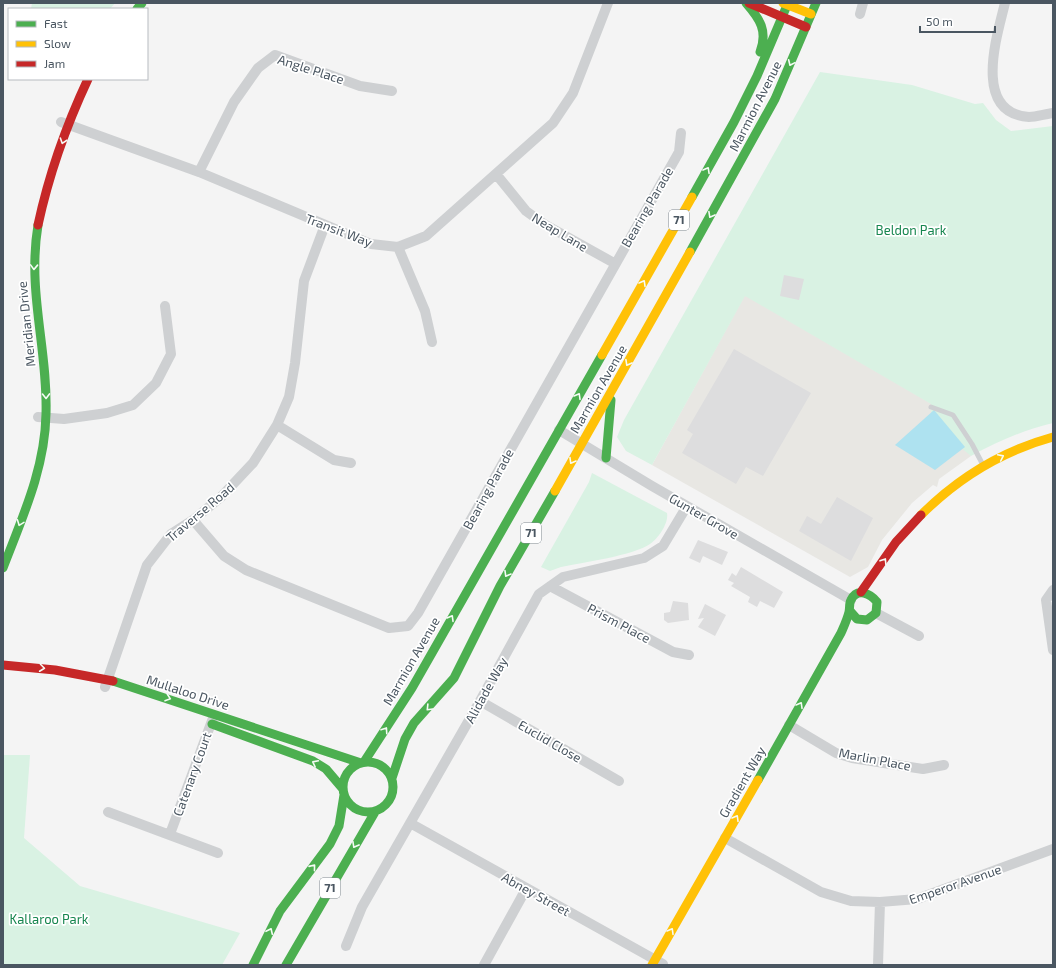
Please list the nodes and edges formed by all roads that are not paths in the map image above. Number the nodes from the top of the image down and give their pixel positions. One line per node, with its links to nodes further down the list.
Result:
1 (608, 3): 19 (street, Transit Way)
2 (747, 3): 9 (main road); 15 (main road)
3 (816, 3): 7 (main road, Marmion Avenue / 71)
4 (863, 3): 8 (street)
5 (1005, 3): 14 (street)
6 (786, 4): 7 (main road); 9 (main road, Marmion Avenue / 71)
7 (811, 14): 10 (main road, Marmion Avenue / 71)
8 (860, 14)
9 (783, 17): 10 (main road); 15 (main road, Marmion Avenue / 71)
10 (806, 27): 29 (main road, Marmion Avenue / 71, one-way to 29)
11 (78, 80): 16 (main road, Meridian Drive)
12 (87, 80): 16 (main road, Meridian Drive)
13 (392, 91): 18 (street, Angle Place)
14 (1053, 113)
15 (734, 122): 33 (main road, Marmion Avenue / 71, one-way to 15)
16 (64, 123): 18 (street, Transit Way); 22 (main road, Meridian Drive); 31 (main road, Meridian Drive, one-way to 31)
17 (681, 133): 23 (street, Bearing Parade)
18 (199, 172): 20 (street, Transit Way)
19 (496, 174): 21 (street, Transit Way); 23 (street, Neap Lane)
20 (325, 225): 21 (street, Transit Way); 32 (street, Traverse Road)
21 (398, 247): 28 (street)
22 (26, 259)
23 (614, 263): 41 (street, Bearing Parade)
24 (26, 271): 25 (main road, Meridian Drive)
25 (26, 285)
26 (27, 305): 31 (main road, Meridian Drive)
27 (165, 306): 31 (street)
28 (432, 342)
29 (613, 391): 35 (main road, Marmion Avenue / 71); 37 (main road)
30 (931, 407): 39 (lane)
31 (42, 417): 42 (main road, Meridian Drive); 43 (main road, Meridian Drive, one-way to 43)
32 (277, 425): 38 (street); 41 (street, Traverse Road)
33 (559, 430): 35 (street, Gunter Grove); 62 (main road, Marmion Avenue / 71, one-way to 33)
34 (1053, 437): 39 (main road, one-way to 34)
35 (582, 444): 37 (street, Gunter Grove); 64 (main road, Marmion Avenue / 71, one-way to 64)
36 (1053, 447): 45 (main road)
37 (606, 458): 40 (street, Gunter Grove)
38 (351, 463)
39 (984, 466): 48 (main road, one-way to 39)
40 (687, 506): 46 (street, Alidade Way); 49 (street, Gunter Grove)
41 (193, 520): 58 (street, Traverse Road)
42 (3, 542)
43 (5, 554): 44 (main road, Meridian Drive)
44 (3, 568)
45 (882, 578)
46 (550, 586): 55 (street, Prism Place); 59 (street, Alidade Way)
47 (1053, 590): 54 (street)
48 (862, 592): 49 (main road); 51 (main road)
49 (851, 600): 50 (main road)
50 (850, 610): 52 (main road); 61 (main road, Gradient Way, one-way to 50)
51 (876, 613): 52 (main road); 53 (street)
52 (862, 621): 61 (main road, Gradient Way)
53 (919, 636)
54 (1053, 650)
55 (689, 655)
56 (3, 666): 58 (main road, Mullaloo Drive, one-way to 58)
57 (3, 674): 58 (main road, Mullaloo Drive)
58 (106, 683): 60 (main road, Mullaloo Drive)
59 (480, 701): 65 (street, Euclid Close); 69 (street, Alidade Way)
60 (213, 719): 62 (main road, Mullaloo Drive); 66 (main road, Mullaloo Drive, one-way to 60); 70 (street, Catenary Court)
61 (793, 727): 63 (street, Marlin Place); 71 (main road, Gradient Way)
62 (362, 762): 64 (main road); 66 (main road, 71)
63 (944, 765)
64 (392, 778): 68 (main road, 71)
65 (619, 781)
66 (344, 792): 68 (main road); 78 (main road, 71, one-way to 66)
67 (108, 812): 70 (street)
68 (375, 812): 79 (main road, 71, one-way to 79)
69 (410, 823): 74 (street, Abney Street); 76 (street, Alidade Way)
70 (170, 834): 73 (street)
71 (729, 840): 75 (street, Emperor Avenue); 77 (main road, Gradient Way)
72 (1053, 849): 75 (street, Emperor Avenue)
73 (218, 854)
74 (526, 889): 77 (street, Abney Street); 80 (street)
75 (880, 902): 81 (street)
76 (346, 946)
77 (658, 963)
78 (253, 965)
79 (286, 965)
80 (484, 965)
81 (878, 965)

